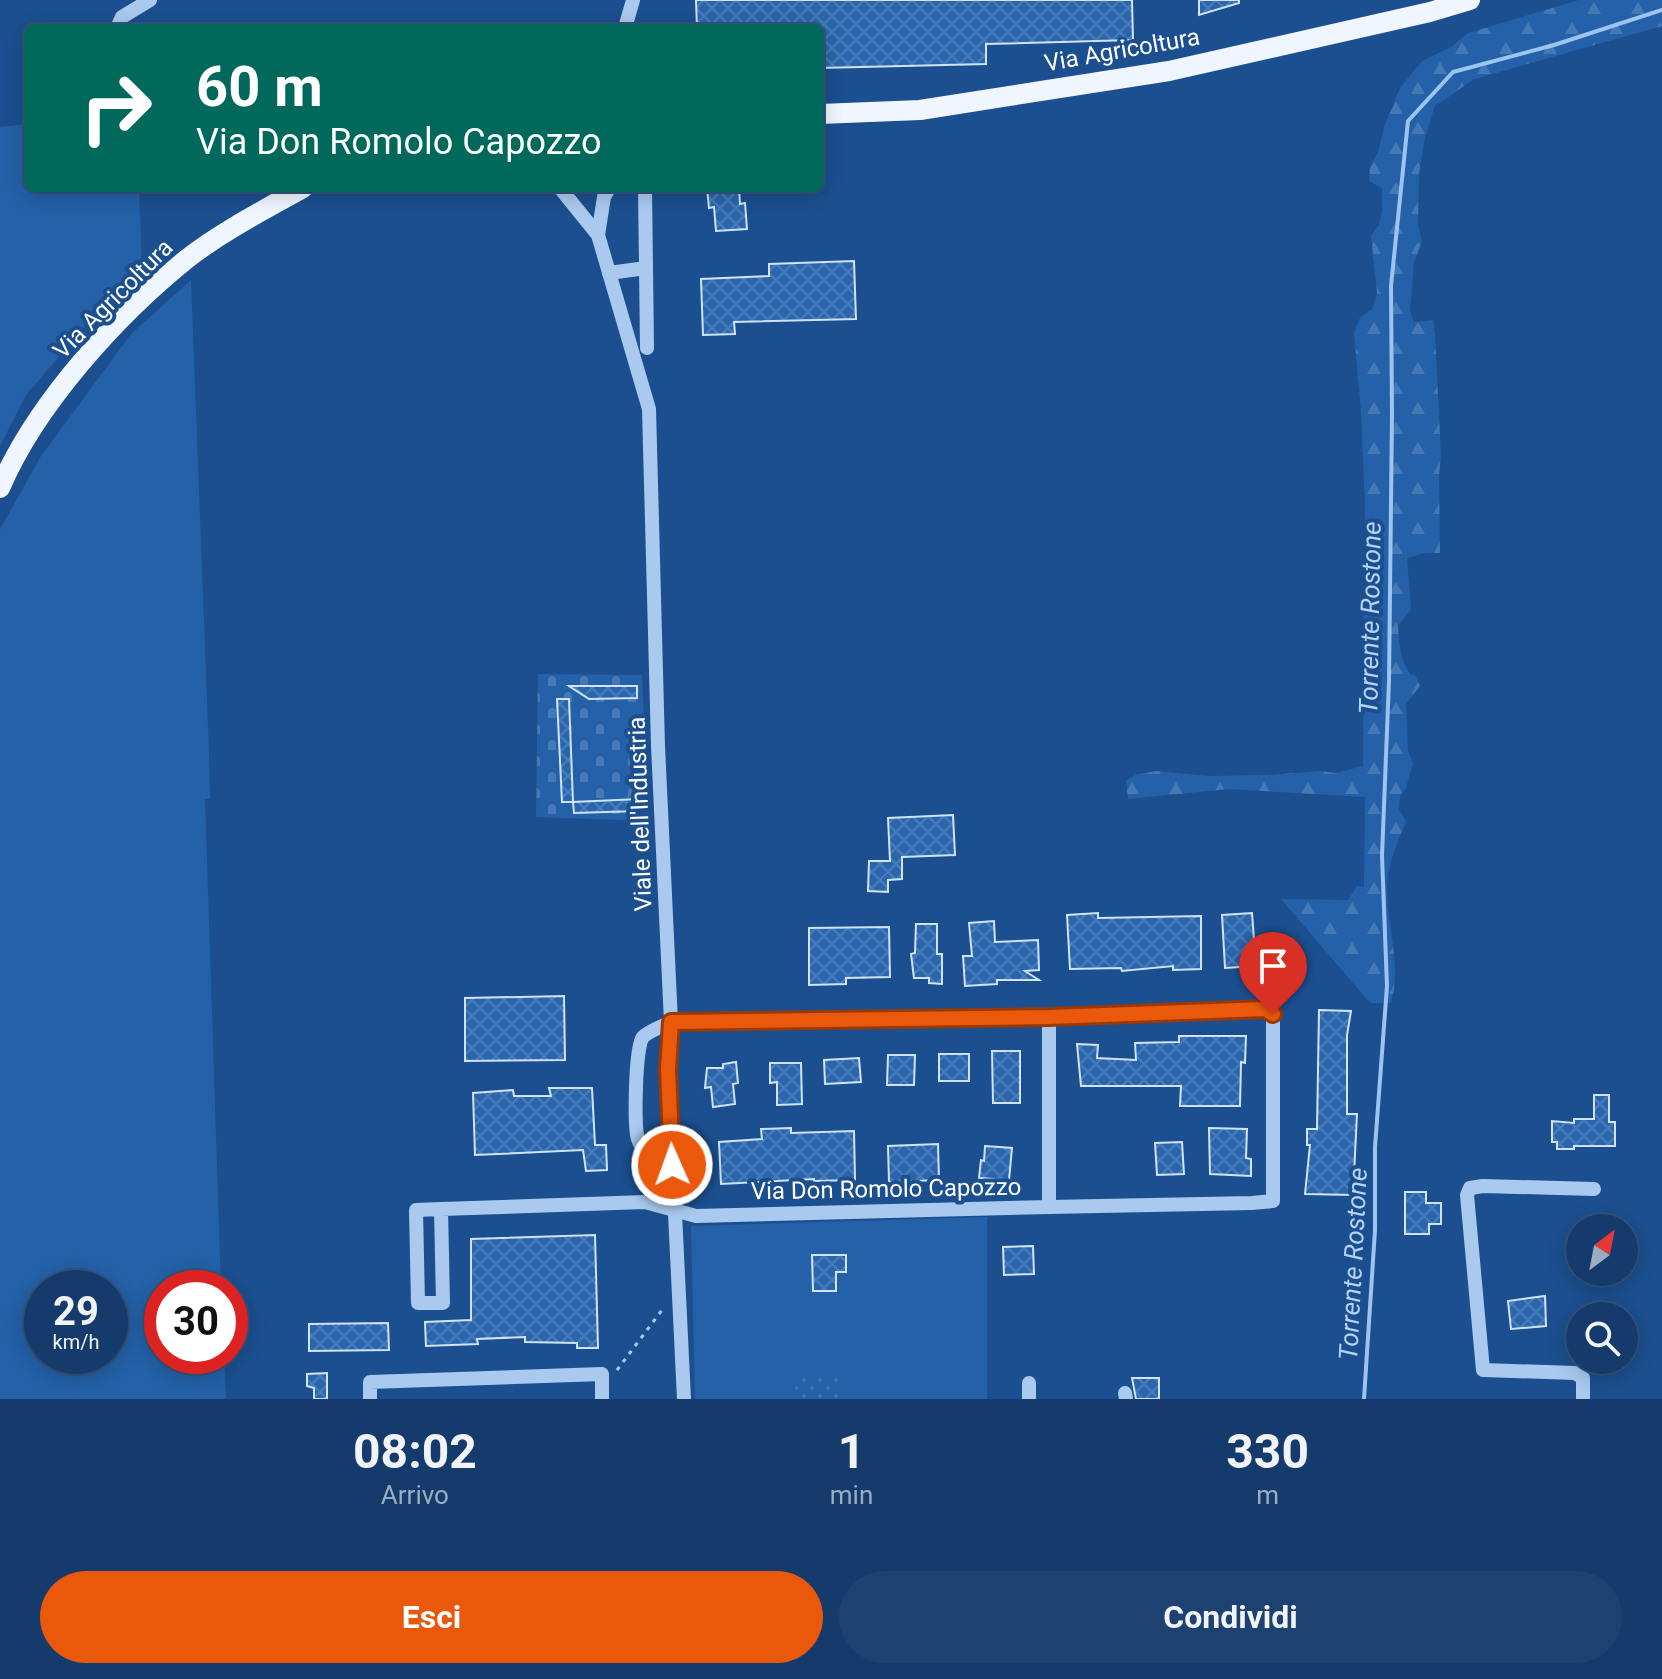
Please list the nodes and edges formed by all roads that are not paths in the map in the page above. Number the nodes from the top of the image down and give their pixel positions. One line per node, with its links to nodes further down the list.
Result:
1 (150, 0): 5 (street)
2 (633, 0): 4 (street)
3 (1470, 0): 6 (main road, Via Agricoltura)
4 (627, 22)
5 (119, 24)
6 (824, 114)
7 (296, 192): 15 (main road, Via Agricoltura)
8 (563, 192): 11 (street, Viale dell'Industria)
9 (607, 192): 11 (street, Viale dell'Industria)
10 (645, 192): 12 (street)
11 (598, 235): 13 (street, Viale dell'Industria)
12 (646, 268): 13 (street); 14 (street)
13 (609, 273): 17 (street, Viale dell'Industria)
14 (647, 348)
15 (0, 488)
16 (1049, 1017): 17 (street); 20 (street, Via Don Romolo Capozzo); 20 (street, Via Don Romolo Capozzo)
17 (671, 1022): 18 (street, Viale dell'Industria); 18 (street)
18 (672, 1165): 22 (street, Viale dell'Industria)
19 (1594, 1189): 28 (street)
20 (1049, 1207): 22 (street, Via Don Romolo Capozzo)
21 (441, 1209): 21 (street, Via Don Romolo Capozzo); 22 (street, Via Don Romolo Capozzo)
22 (677, 1212): 26 (street, Viale dell'Industria)
23 (1029, 1383): 27 (street)
24 (370, 1399): 25 (street)
25 (602, 1399)
26 (684, 1399)
27 (1029, 1399)
28 (1583, 1399)

